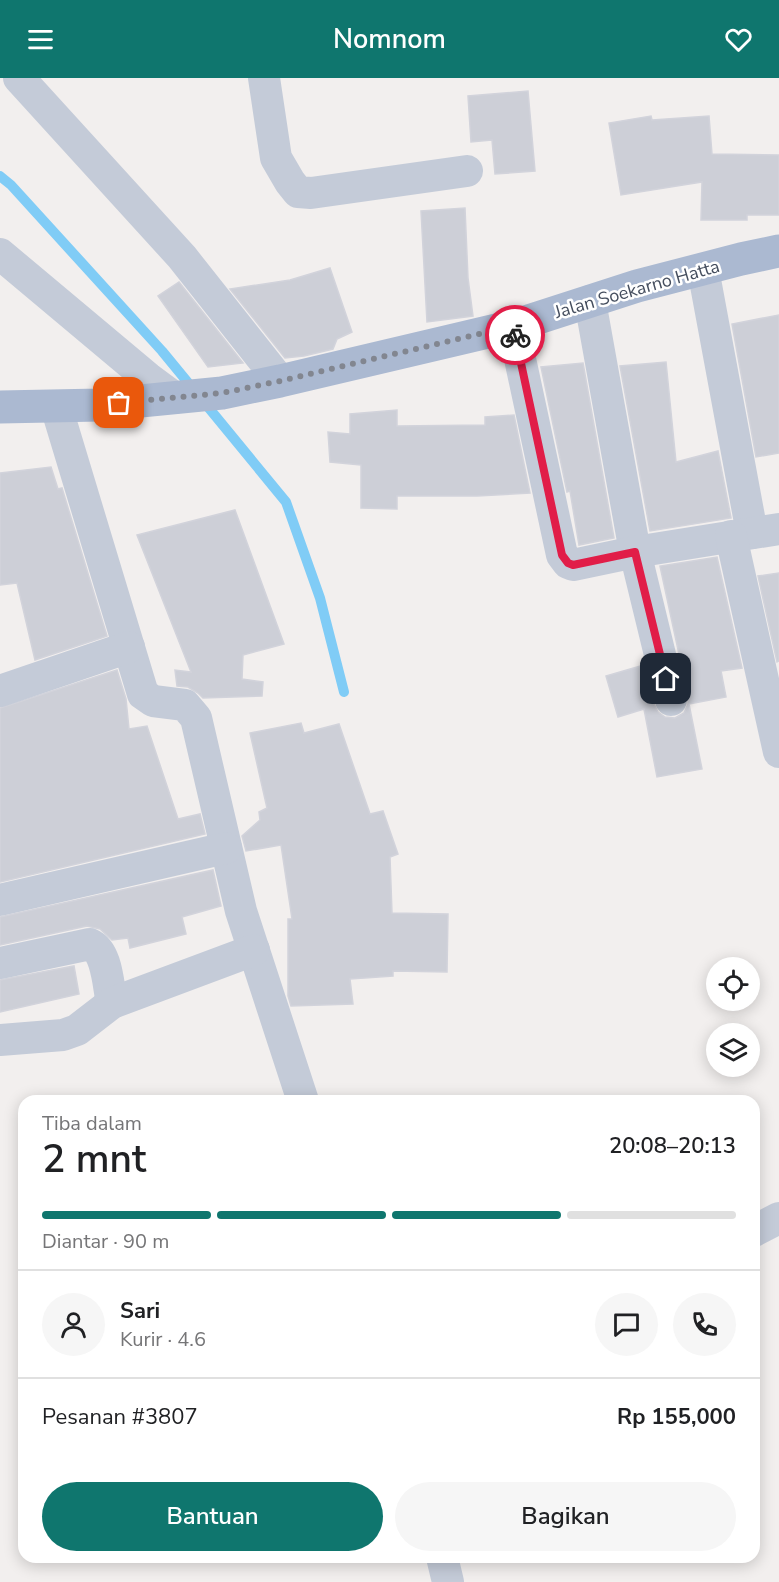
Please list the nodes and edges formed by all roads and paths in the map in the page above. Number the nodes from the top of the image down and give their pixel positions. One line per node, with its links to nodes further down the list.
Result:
1 (264, 78): 3 (street)
2 (35, 83): 9 (street)
3 (467, 171)
4 (779, 251): 6 (main road, Jalan Soekarno Hatta)
5 (0, 254): 10 (street)
6 (704, 269): 7 (main road, Jalan Soekarno Hatta); 13 (street)
7 (590, 301): 8 (main road, Jalan Soekarno Hatta); 14 (street)
8 (513, 326): 9 (main road, Jalan Soekarno Hatta); 14 (street)
9 (280, 381): 10 (main road, Jalan Soekarno Hatta)
10 (180, 397): 11 (main road, Jalan Soekarno Hatta)
11 (57, 406): 12 (main road, Jalan Soekarno Hatta); 15 (street)
12 (0, 407)
13 (754, 533): 14 (street); 18 (street)
14 (635, 552): 17 (street)
15 (129, 648): 16 (street); 19 (street)
16 (0, 691)
17 (671, 700)
18 (779, 752)
19 (226, 848): 20 (street); 21 (street)
20 (0, 900)
21 (254, 950): 23 (street); 25 (street)
22 (0, 963): 23 (street)
23 (112, 1003): 24 (street)
24 (0, 1040)
25 (301, 1095)
26 (779, 1218): 27 (street)
27 (760, 1228)
28 (443, 1563): 29 (street)
29 (448, 1582)

